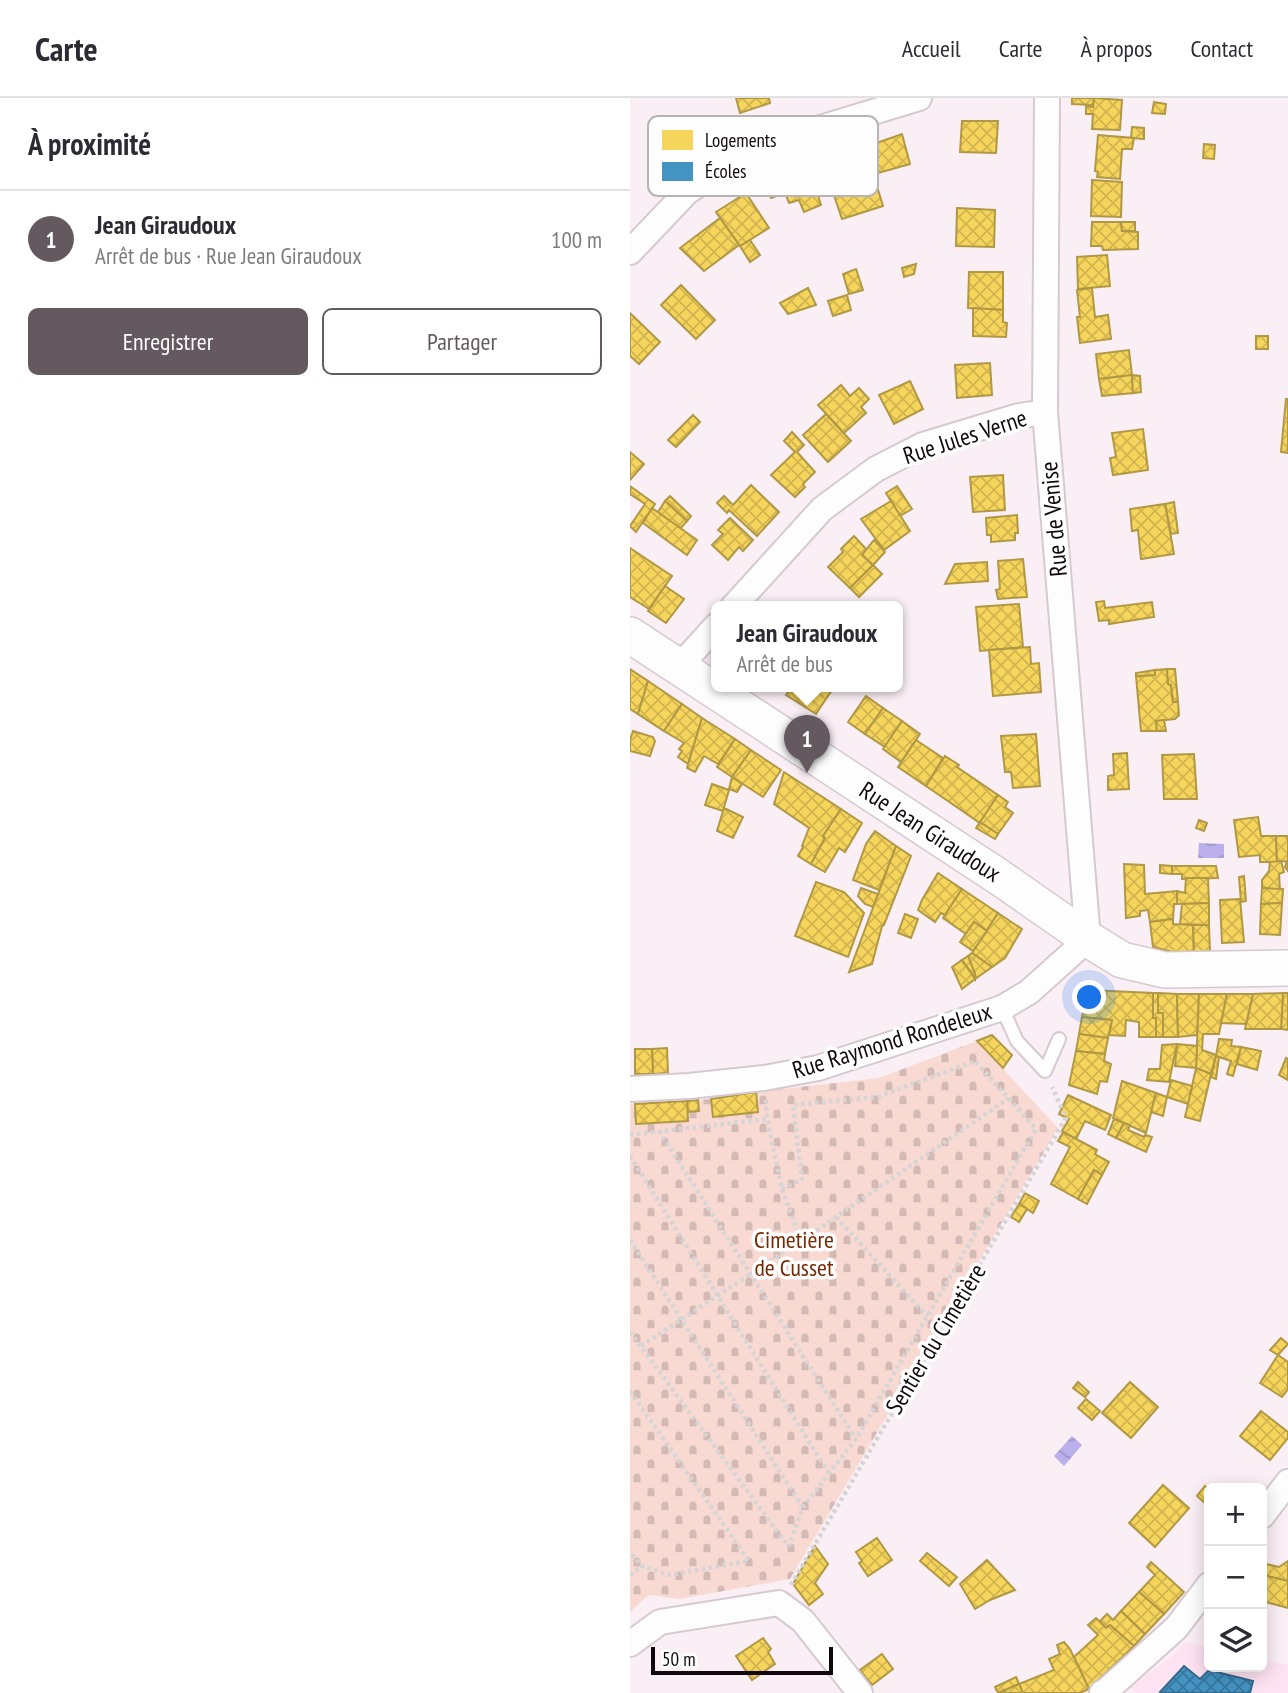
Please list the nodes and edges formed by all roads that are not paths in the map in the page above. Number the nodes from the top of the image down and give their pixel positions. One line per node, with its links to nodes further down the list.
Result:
1 (919, 98): 3 (street)
2 (1047, 98): 6 (street, Rue de Venise)
3 (860, 116)
4 (683, 196): 5 (street)
5 (630, 252)
6 (1045, 412): 7 (street, Rue Jules Verne); 13 (street, Rue de Venise)
7 (738, 601)
8 (711, 632): 10 (street)
9 (630, 635): 10 (main road, Rue Jean Giraudoux)
10 (679, 667): 11 (main road, Rue Jean Giraudoux)
11 (711, 688)
12 (717, 692): 13 (main road, Rue Jean Giraudoux)
13 (1088, 939): 14 (main road, Rue Jean Giraudoux); 15 (street, Rue Raymond Rondeleux)
14 (1288, 968)
15 (1002, 1008): 16 (lane); 17 (street, Rue Raymond Rondeleux)
16 (1059, 1039)
17 (630, 1089)
18 (1288, 1482): 19 (street)
19 (1267, 1509)
20 (1204, 1592): 22 (street)
21 (630, 1644): 23 (street)
22 (1106, 1692)
23 (860, 1693)

